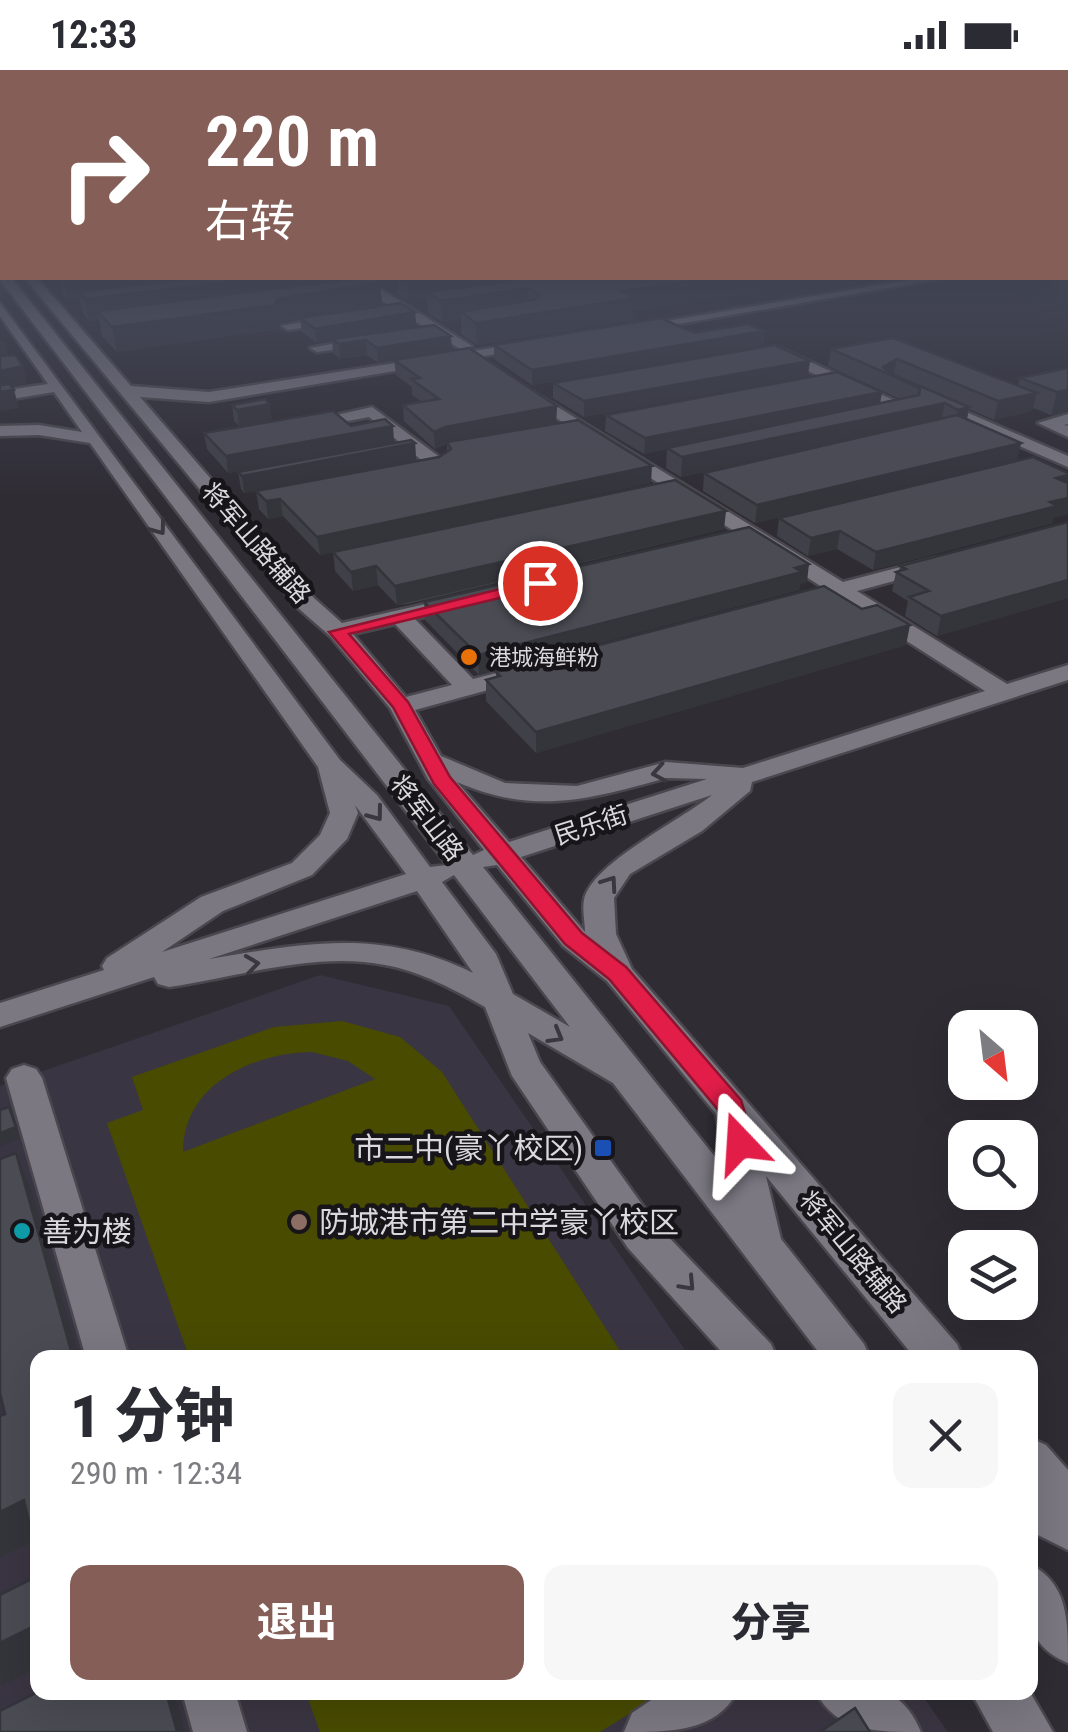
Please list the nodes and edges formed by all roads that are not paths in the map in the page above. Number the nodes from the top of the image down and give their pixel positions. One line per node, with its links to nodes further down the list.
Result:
1 (27, 342): 7 (street, 将军山路辅路)
2 (309, 342): 8 (street)
3 (362, 342): 8 (street)
4 (455, 342): 9 (street)
5 (548, 342): 9 (street)
6 (793, 342): 23 (street)
7 (55, 346): 14 (street, 将军山路辅路); 15 (street); 19 (street); 21 (street, 将军山路辅路); 28 (street, 将军山路)
8 (317, 348): 11 (street)
9 (473, 354): 11 (street); 27 (street)
10 (758, 354): 12 (street)
11 (351, 374): 16 (street)
12 (837, 378): 13 (street); 17 (street)
13 (800, 385)
14 (126, 390): 16 (street); 24 (street, 将军山路辅路)
15 (0, 396)
16 (209, 397): 24 (street)
17 (869, 418)
18 (1068, 418): 20 (street)
19 (2, 431): 21 (street)
20 (1068, 432)
21 (95, 439): 26 (street, 将军山路辅路)
22 (302, 444): 25 (street)
23 (1068, 462)
24 (202, 469): 28 (street); 39 (street, 将军山路辅路)
25 (382, 476)
26 (124, 478): 28 (street); 44 (street, 将军山路辅路, one-way to 44)
27 (686, 485): 29 (street); 31 (street)
28 (173, 492): 38 (street, 将军山路)
29 (640, 495)
30 (788, 524): 31 (street)
31 (751, 534): 32 (street); 34 (street)
32 (714, 542)
33 (954, 559): 34 (street)
34 (840, 589): 36 (street); 43 (street)
35 (474, 599): 37 (street)
36 (803, 599)
37 (400, 617): 39 (street); 42 (street)
38 (280, 629): 44 (street); 46 (street, 将军山路)
39 (338, 632): 45 (street, 将军山路辅路)
40 (542, 668): 42 (street)
41 (1062, 679): 43 (street, 民乐街)
42 (468, 688): 45 (street)
43 (1005, 693): 49 (street, 民乐街)
44 (279, 694): 48 (street, 将军山路辅路)
45 (401, 706): 47 (street, 将军山路辅路)
46 (353, 723): 47 (street); 51 (street, 将军山路)
47 (431, 761): 49 (street, one-way to 47); 50 (street, 将军山路辅路)
48 (331, 766): 52 (street, 将军山路辅路, one-way to 52); 54 (street)
49 (756, 772): 50 (street, 民乐街); 53 (street, one-way to 49)
50 (503, 854): 51 (street, 民乐街); 53 (street, 将军山路辅路)
51 (465, 866): 52 (street, 民乐街); 58 (street, 将军山路)
52 (424, 879): 54 (street, 民乐街); 55 (street, 将军山路辅路)
53 (618, 973): 59 (street, 将军山路辅路)
54 (86, 987): 55 (street, one-way to 55); 56 (street, 民乐街)
55 (501, 1004): 58 (street, one-way to 58); 62 (street, 将军山路辅路, one-way to 62)
56 (0, 1015)
57 (24, 1078): 61 (street)
58 (632, 1080): 60 (street, 将军山路)
59 (732, 1108): 60 (street); 64 (street, 将军山路辅路)
60 (765, 1249): 63 (street, 将军山路)
61 (105, 1350)
62 (749, 1350)
63 (843, 1350)
64 (935, 1350)
65 (1038, 1470): 66 (street)
66 (1068, 1506)
67 (1038, 1509): 68 (street)
68 (1068, 1526)
69 (1038, 1598): 70 (street)
70 (1068, 1637)
71 (210, 1700): 75 (street)
72 (700, 1700): 76 (street)
73 (855, 1700): 77 (street)
74 (1004, 1700): 78 (street)
75 (220, 1732)
76 (651, 1732)
77 (894, 1732)
78 (1026, 1732)

